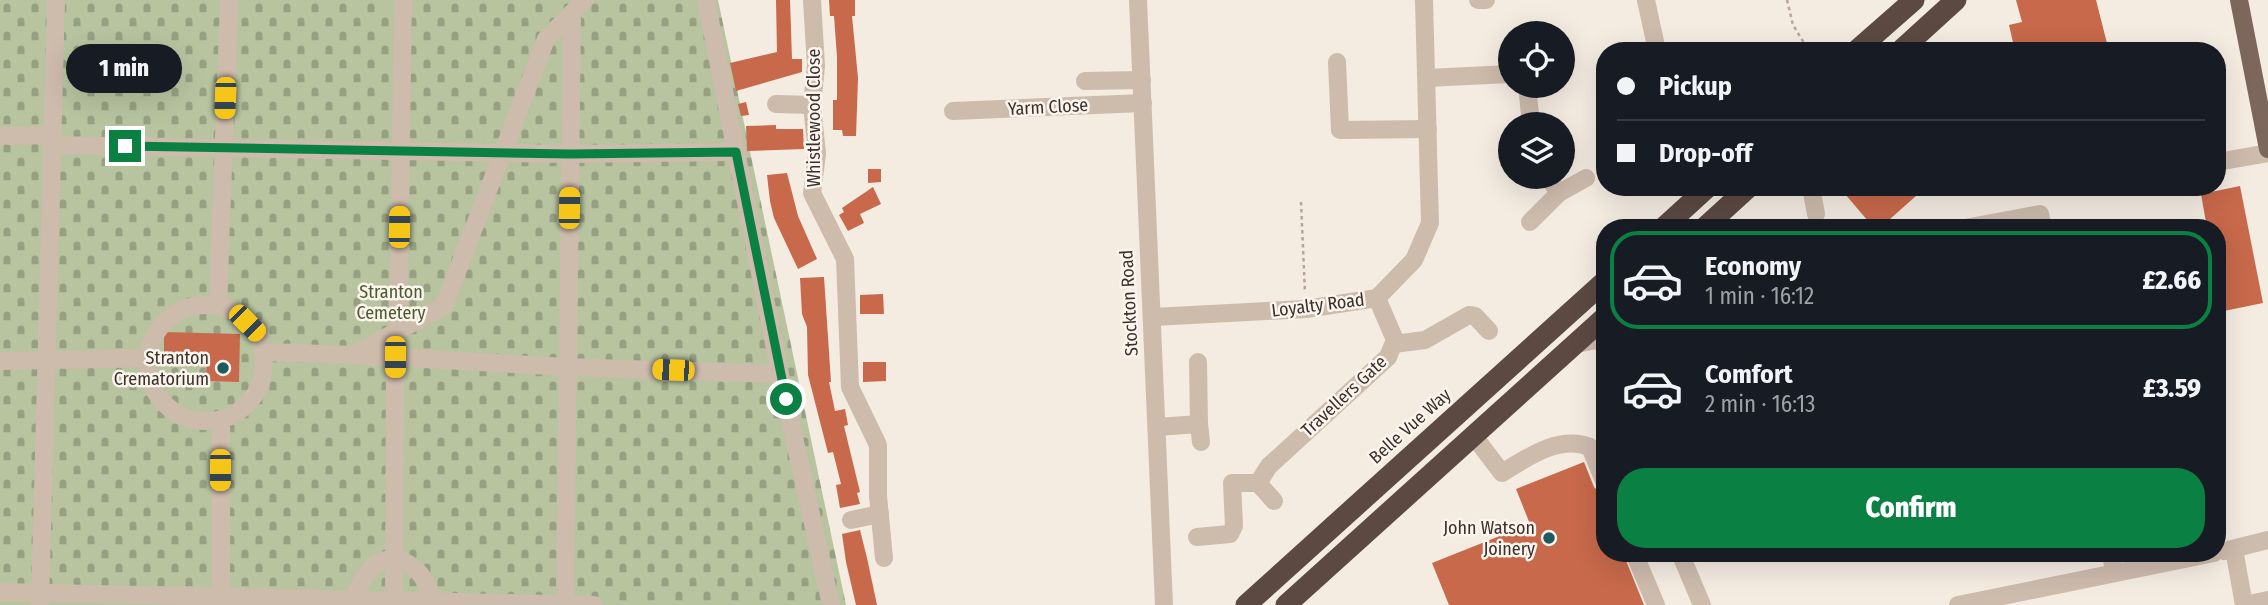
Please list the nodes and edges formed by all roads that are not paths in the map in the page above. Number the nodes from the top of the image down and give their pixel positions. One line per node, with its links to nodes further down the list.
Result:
1 (56, 0): 29 (street)
2 (229, 0): 30 (street)
3 (403, 0): 31 (street)
4 (706, 0): 34 (street)
5 (812, 0): 25 (street, Whistlewood Close)
6 (1138, 0): 22 (street, Stockton Road)
7 (1424, 0): 20 (street, Loyalty Road)
8 (1486, 0): 13 (street)
9 (1646, 0): 15 (street)
10 (1914, 0): 16 (highway)
11 (1956, 0): 17 (highway)
12 (2239, 0): 32 (main road)
13 (1478, 1)
14 (579, 6): 33 (street); 35 (street)
15 (1655, 42)
16 (1866, 42)
17 (1910, 42)
18 (1337, 62): 27 (street)
19 (1498, 75): 20 (street)
20 (1427, 78): 27 (street, Loyalty Road)
21 (1085, 80): 22 (street)
22 (1142, 80): 23 (street, Stockton Road)
23 (1143, 103): 26 (street, Yarm Close); 52 (street, Stockton Road)
24 (776, 104): 25 (street)
25 (812, 105): 74 (street, Whistlewood Close)
26 (953, 111)
27 (1428, 129): 50 (street, Loyalty Road)
28 (0, 136): 29 (street)
29 (51, 140): 30 (street); 64 (street)
30 (223, 148): 31 (street); 51 (street)
31 (401, 149): 33 (street); 54 (street)
32 (2268, 151): 36 (street)
33 (503, 152): 35 (street); 54 (street)
34 (736, 152): 35 (street); 67 (street)
35 (570, 154): 66 (street)
36 (2226, 160)
37 (1587, 177): 39 (street)
38 (1556, 189): 39 (street)
39 (1559, 193): 48 (street)
40 (1698, 196): 44 (highway)
41 (1739, 196): 45 (highway)
42 (1813, 196): 43 (street)
43 (1816, 214)
44 (1673, 219)
45 (1714, 219)
46 (2013, 219): 47 (street)
47 (2041, 219)
48 (1530, 222)
49 (1596, 289): 98 (highway, Belle Vue Way)
50 (1377, 298): 52 (street, Loyalty Road); 57 (street, Travellers Gate)
51 (218, 306): 59 (street); 62 (street)
52 (1153, 317): 69 (street, Stockton Road)
53 (1596, 325): 58 (highway)
54 (398, 331): 60 (street)
55 (1489, 331): 57 (street)
56 (1596, 340): 58 (street)
57 (1394, 344): 72 (street, Travellers Gate)
58 (1573, 345): 70 (highway)
59 (264, 352): 60 (street); 68 (street)
60 (353, 355): 61 (street)
61 (395, 357): 66 (street); 81 (street)
62 (148, 358): 64 (street); 68 (street)
63 (0, 361): 64 (street)
64 (48, 362): 88 (street)
65 (1198, 362): 69 (street)
66 (566, 367): 67 (street); 94 (street)
67 (780, 374): 96 (street)
68 (220, 419): 90 (street)
69 (1157, 427): 97 (street, Stockton Road)
70 (1473, 435): 71 (street); 99 (highway)
71 (1596, 461)
72 (1258, 483): 73 (street); 76 (street)
73 (1273, 501)
74 (880, 514): 75 (street); 79 (street, Whistlewood Close)
75 (851, 520)
76 (1197, 537)
77 (2268, 540): 78 (street)
78 (2226, 550)
79 (884, 558)
80 (2226, 560): 103 (street)
81 (394, 561): 91 (street); 92 (street); 93 (street)
82 (1638, 562): 100 (street)
83 (1684, 562): 101 (street)
84 (2112, 562): 86 (street)
85 (2168, 562): 86 (street)
86 (2114, 573): 102 (street)
87 (0, 592): 88 (street)
88 (39, 599): 90 (street)
89 (2268, 600): 103 (street)
90 (221, 601): 91 (street)
91 (354, 603): 92 (street)
92 (394, 603): 93 (street)
93 (432, 603): 94 (street)
94 (565, 605): 95 (street)
95 (594, 605)
96 (831, 605)
97 (1164, 605)
98 (1246, 605)
99 (1286, 605)
100 (1656, 605)
101 (1702, 605)
102 (1958, 605)
103 (2245, 605)

